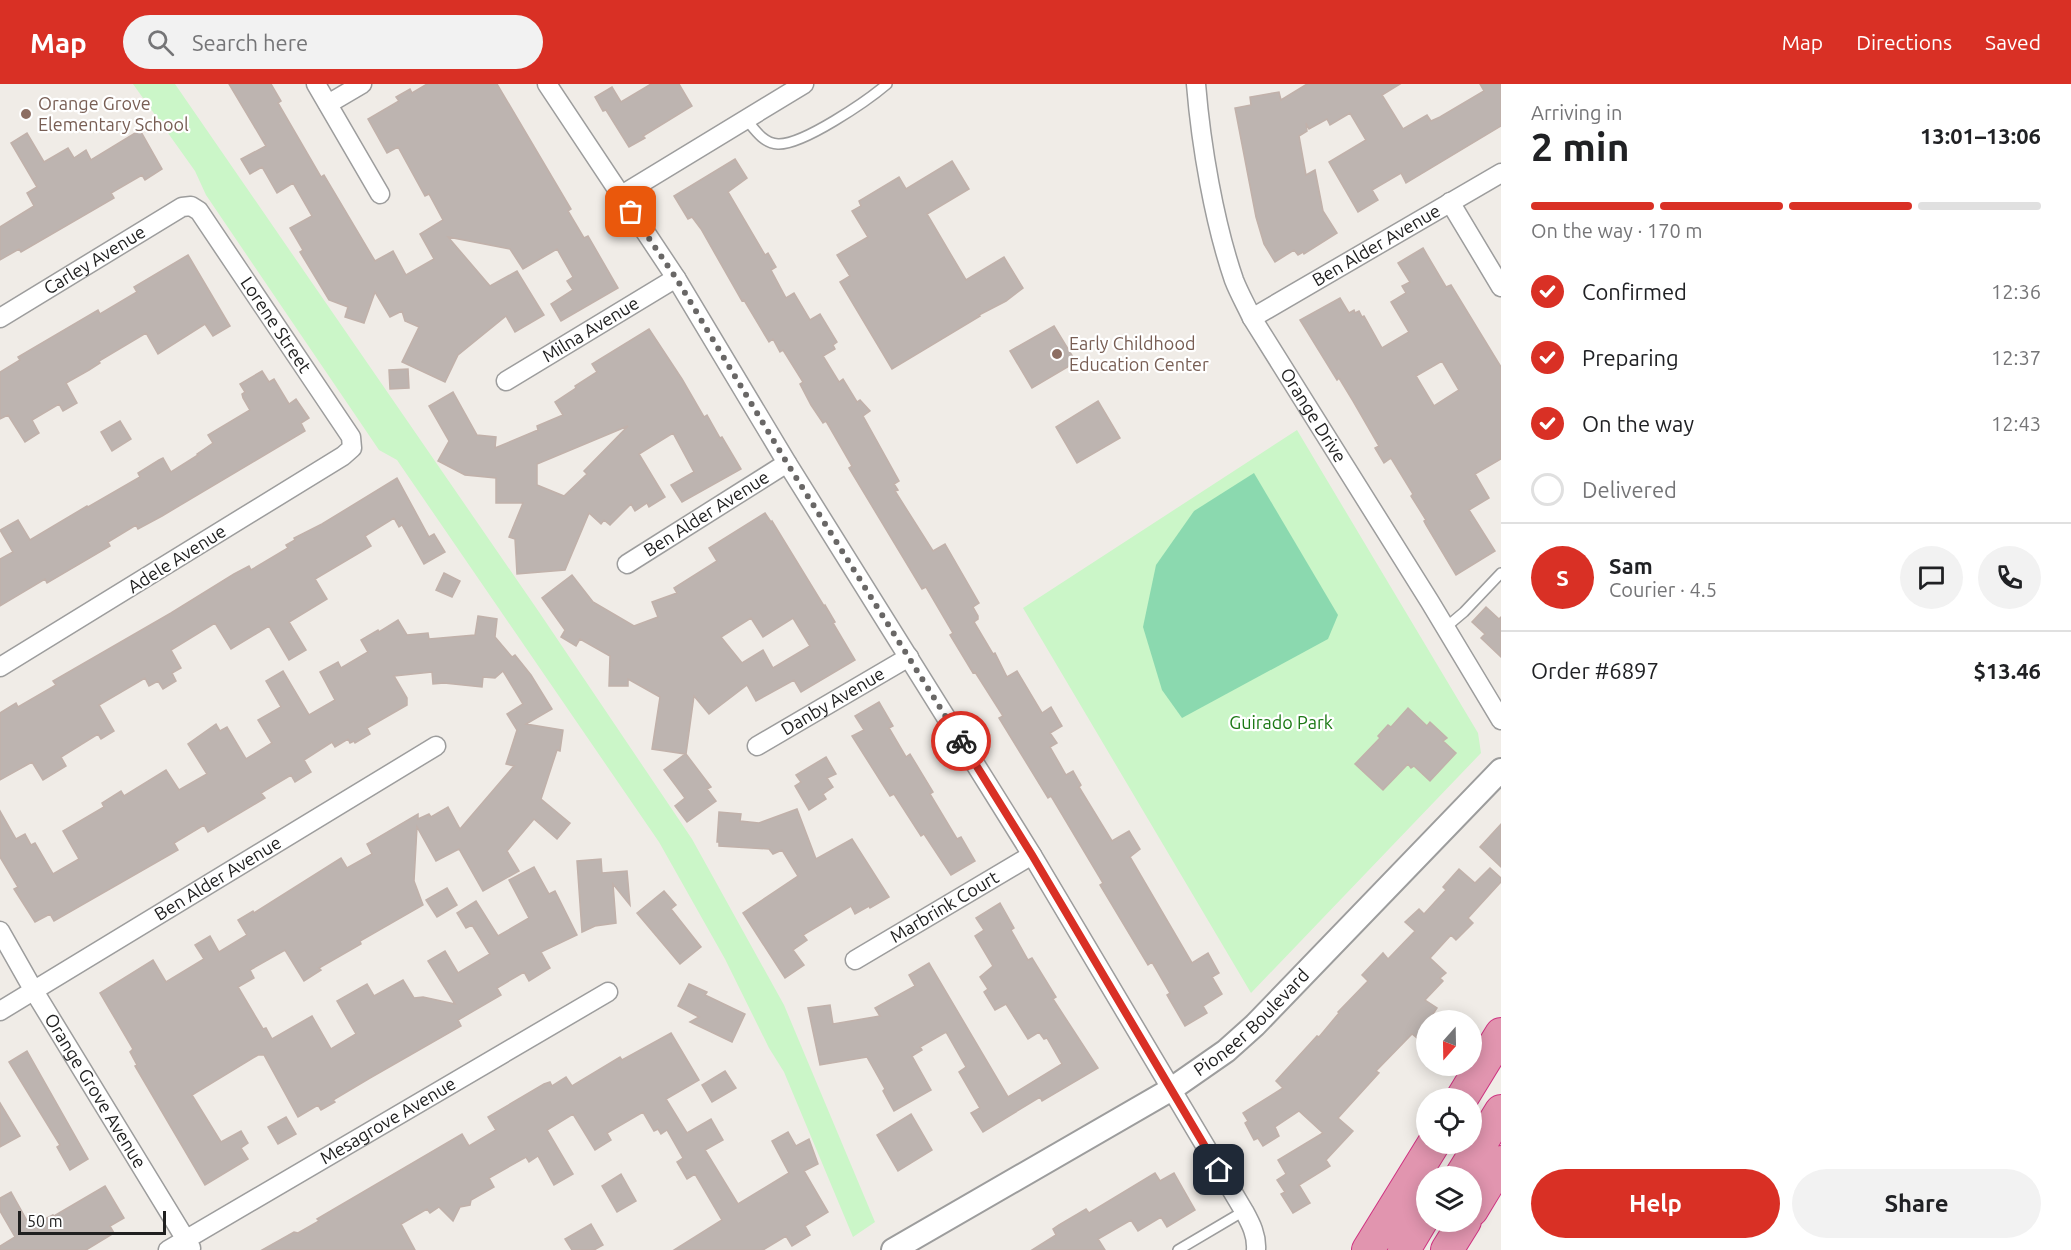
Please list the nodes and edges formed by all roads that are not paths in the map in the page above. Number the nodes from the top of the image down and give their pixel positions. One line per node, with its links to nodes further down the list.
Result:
1 (316, 84): 7 (street)
2 (362, 84): 7 (street)
3 (547, 84): 11 (street)
4 (804, 84): 8 (street)
5 (887, 84): 8 (lane)
6 (1196, 84): 17 (street, Orange Drive)
7 (328, 104): 10 (street)
8 (746, 119): 11 (street)
9 (1501, 173): 12 (street, Ben Alder Avenue)
10 (380, 194)
11 (620, 196): 14 (street)
12 (1450, 202): 15 (street); 17 (street, Ben Alder Avenue)
13 (191, 206): 16 (street, Carley Avenue); 19 (street, Lorene Street)
14 (676, 278): 18 (street, Milna Avenue); 20 (street)
15 (1501, 287)
16 (0, 318)
17 (1252, 318): 23 (street, Orange Drive)
18 (506, 381)
19 (352, 448): 25 (street, Adele Avenue)
20 (787, 463): 21 (street, Ben Alder Avenue); 24 (street)
21 (627, 564)
22 (1501, 573): 23 (lane)
23 (1445, 628): 26 (street, Orange Drive)
24 (909, 657): 28 (street, Danby Avenue); 30 (street)
25 (0, 667)
26 (1501, 720)
27 (436, 746): 33 (street, Ben Alder Avenue)
28 (757, 746)
29 (1501, 770): 38 (street, Pioneer Boulevard)
30 (1032, 855): 32 (street, Marbrink Court); 38 (street)
31 (0, 931): 33 (street, Orange Grove Avenue)
32 (855, 960)
33 (34, 991): 35 (street, Ben Alder Avenue); 50 (street, Orange Grove Avenue)
34 (608, 992): 50 (street, Mesagrove Avenue)
35 (0, 1011)
36 (1501, 1034): 37 (highway)
37 (1468, 1088)
38 (1170, 1090): 46 (street); 52 (street, Pioneer Boulevard)
39 (1501, 1091): 41 (highway)
40 (1501, 1111): 44 (highway)
41 (1482, 1123)
42 (1427, 1154): 55 (highway)
43 (1501, 1162): 45 (highway)
44 (1467, 1166)
45 (1482, 1193)
46 (1244, 1211): 53 (lane); 54 (street)
47 (1416, 1230): 56 (highway)
48 (1427, 1232): 57 (highway)
49 (1458, 1232): 58 (highway)
50 (189, 1245): 51 (street, Mesagrove Avenue)
51 (168, 1250)
52 (893, 1250)
53 (1178, 1250)
54 (1256, 1250)
55 (1368, 1250)
56 (1404, 1250)
57 (1416, 1250)
58 (1447, 1250)

